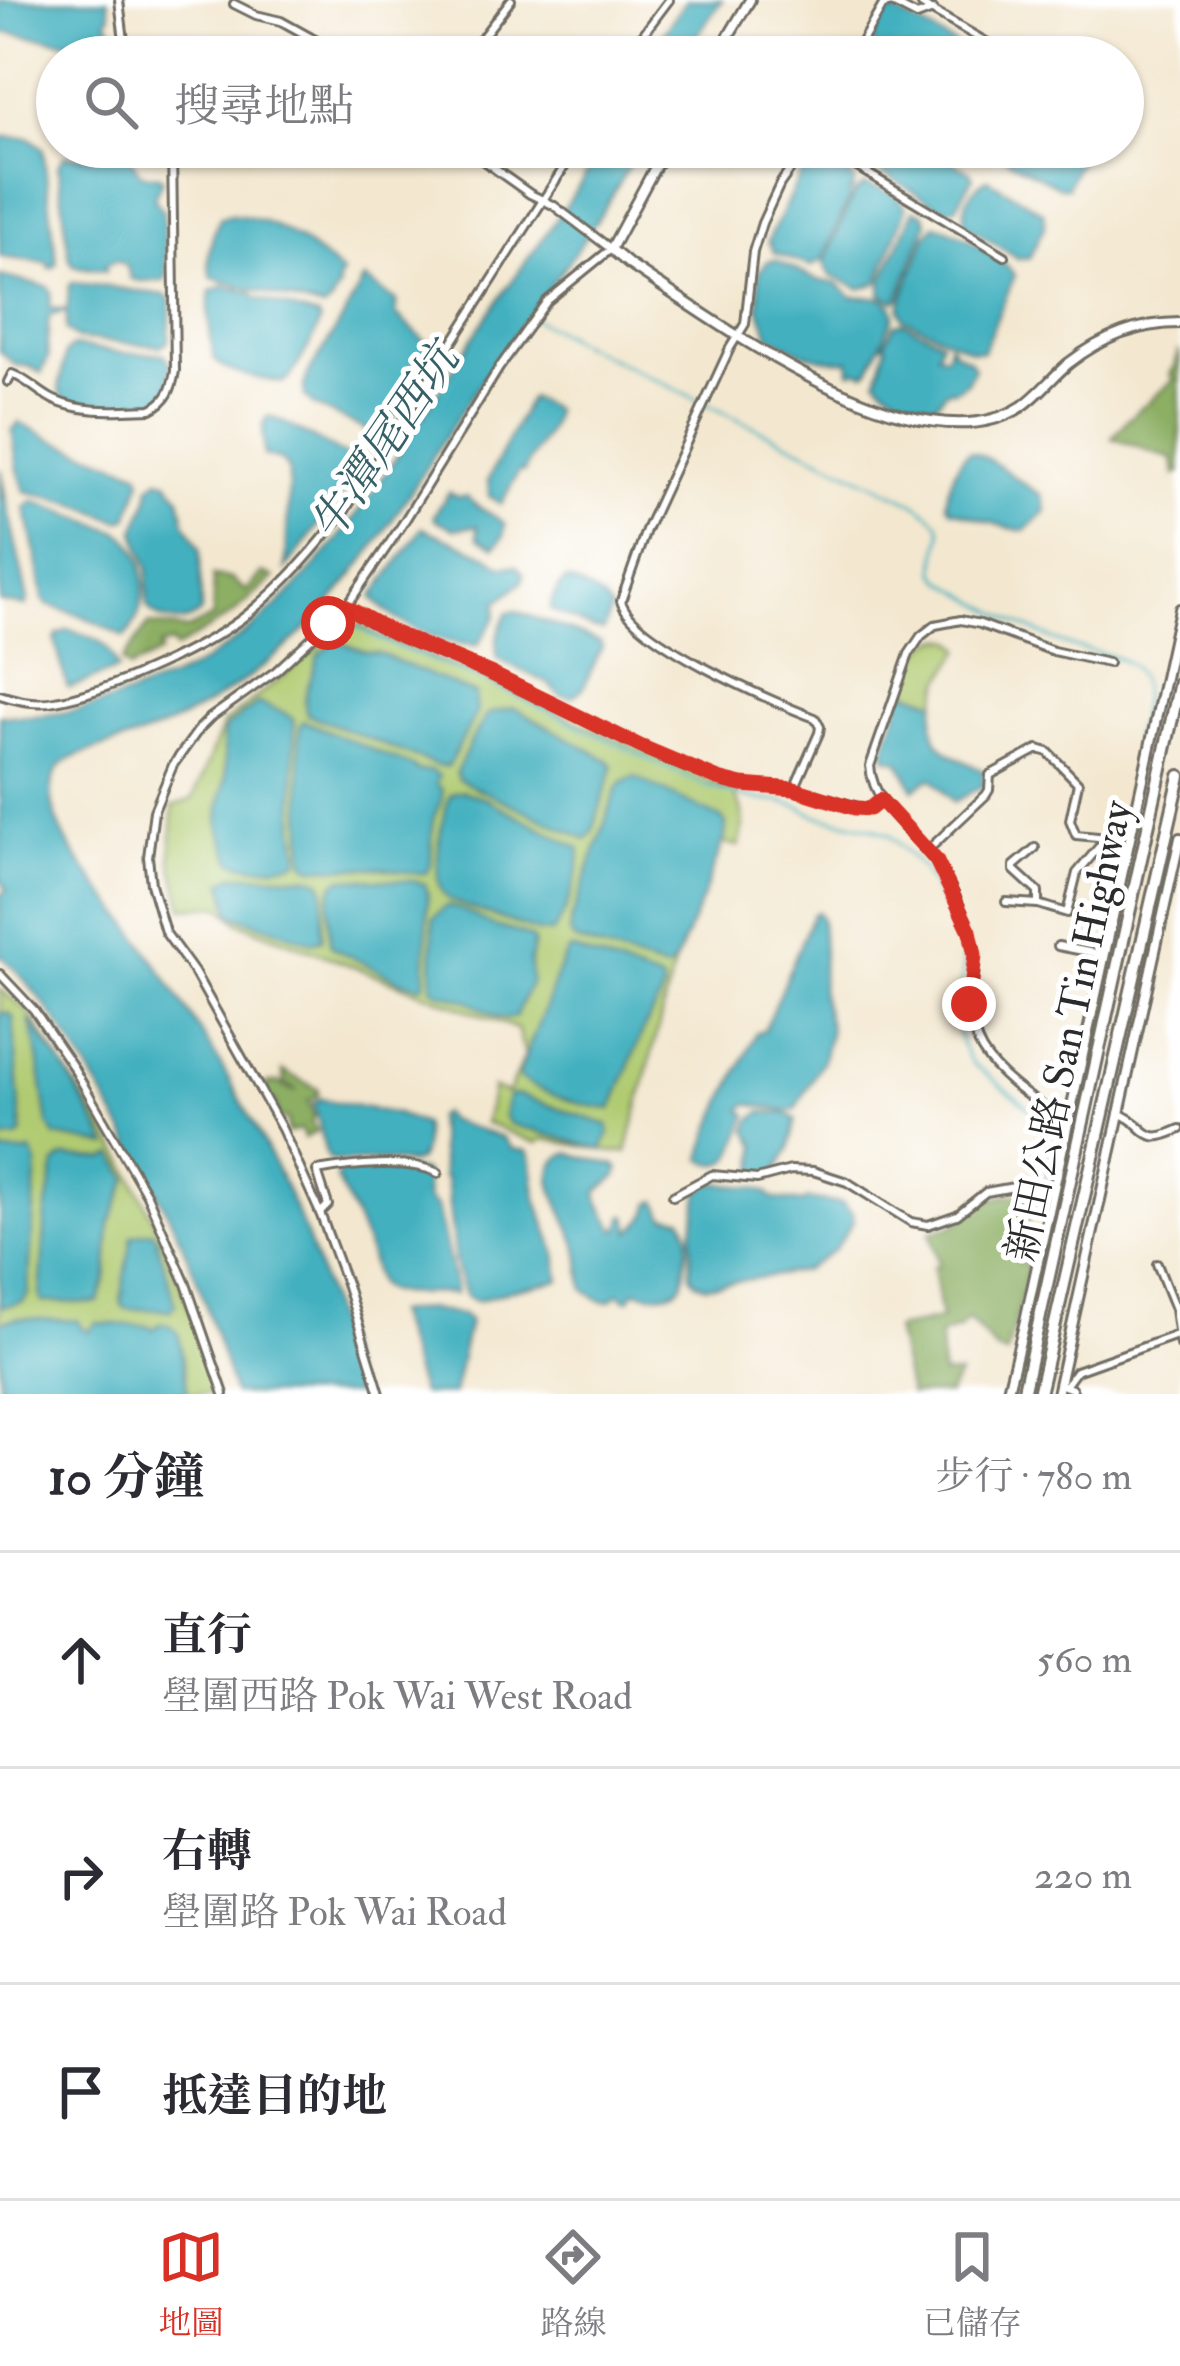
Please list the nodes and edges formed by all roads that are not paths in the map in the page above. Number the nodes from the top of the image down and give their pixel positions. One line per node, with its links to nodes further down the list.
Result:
1 (119, 0): 8 (street)
2 (511, 0): 10 (street)
3 (669, 0): 11 (street)
4 (750, 0): 12 (street)
5 (234, 4): 9 (street)
6 (922, 5): 7 (street)
7 (934, 10): 13 (street); 14 (street)
8 (123, 36)
9 (308, 36)
10 (483, 36)
11 (642, 36)
12 (729, 36)
13 (865, 36)
14 (977, 36)
15 (172, 168): 26 (street)
16 (496, 168): 21 (street)
17 (566, 168): 21 (street)
18 (652, 168): 22 (street)
19 (791, 168): 25 (street)
20 (859, 168): 23 (street)
21 (549, 203): 22 (street); 31 (street)
22 (604, 243): 25 (street); 27 (street)
23 (1005, 256)
24 (1180, 325): 25 (street)
25 (739, 336): 33 (street)
26 (8, 382)
27 (345, 606): 33 (street); 51 (street)
28 (1180, 609): 39 (street)
29 (1108, 663): 34 (street)
30 (1180, 682): 58 (highway, 新田公路 San Tin Highway)
31 (0, 695)
32 (1180, 776): 59 (highway, 新田公路 San Tin Highway)
33 (794, 789): 34 (street)
34 (881, 800): 38 (street)
35 (1180, 838): 45 (street)
36 (1104, 841): 38 (street); 39 (street); 41 (street)
37 (1035, 848): 41 (street)
38 (927, 851): 46 (street)
39 (1127, 852): 43 (street)
40 (1006, 902): 41 (street)
41 (1038, 904)
42 (1058, 946): 43 (street)
43 (1104, 956): 46 (street)
44 (0, 974): 55 (street)
45 (1118, 1113): 47 (street); 54 (street)
46 (1067, 1123): 49 (street)
47 (1180, 1129)
48 (438, 1172): 51 (street)
49 (1052, 1191): 50 (street); 57 (street)
50 (673, 1196)
51 (320, 1213): 56 (street)
52 (1157, 1264): 53 (street)
53 (1179, 1340): 54 (street)
54 (1060, 1388): 60 (street)
55 (224, 1394)
56 (380, 1394)
57 (1007, 1394)
58 (1023, 1394)
59 (1039, 1394)
60 (1074, 1394)

